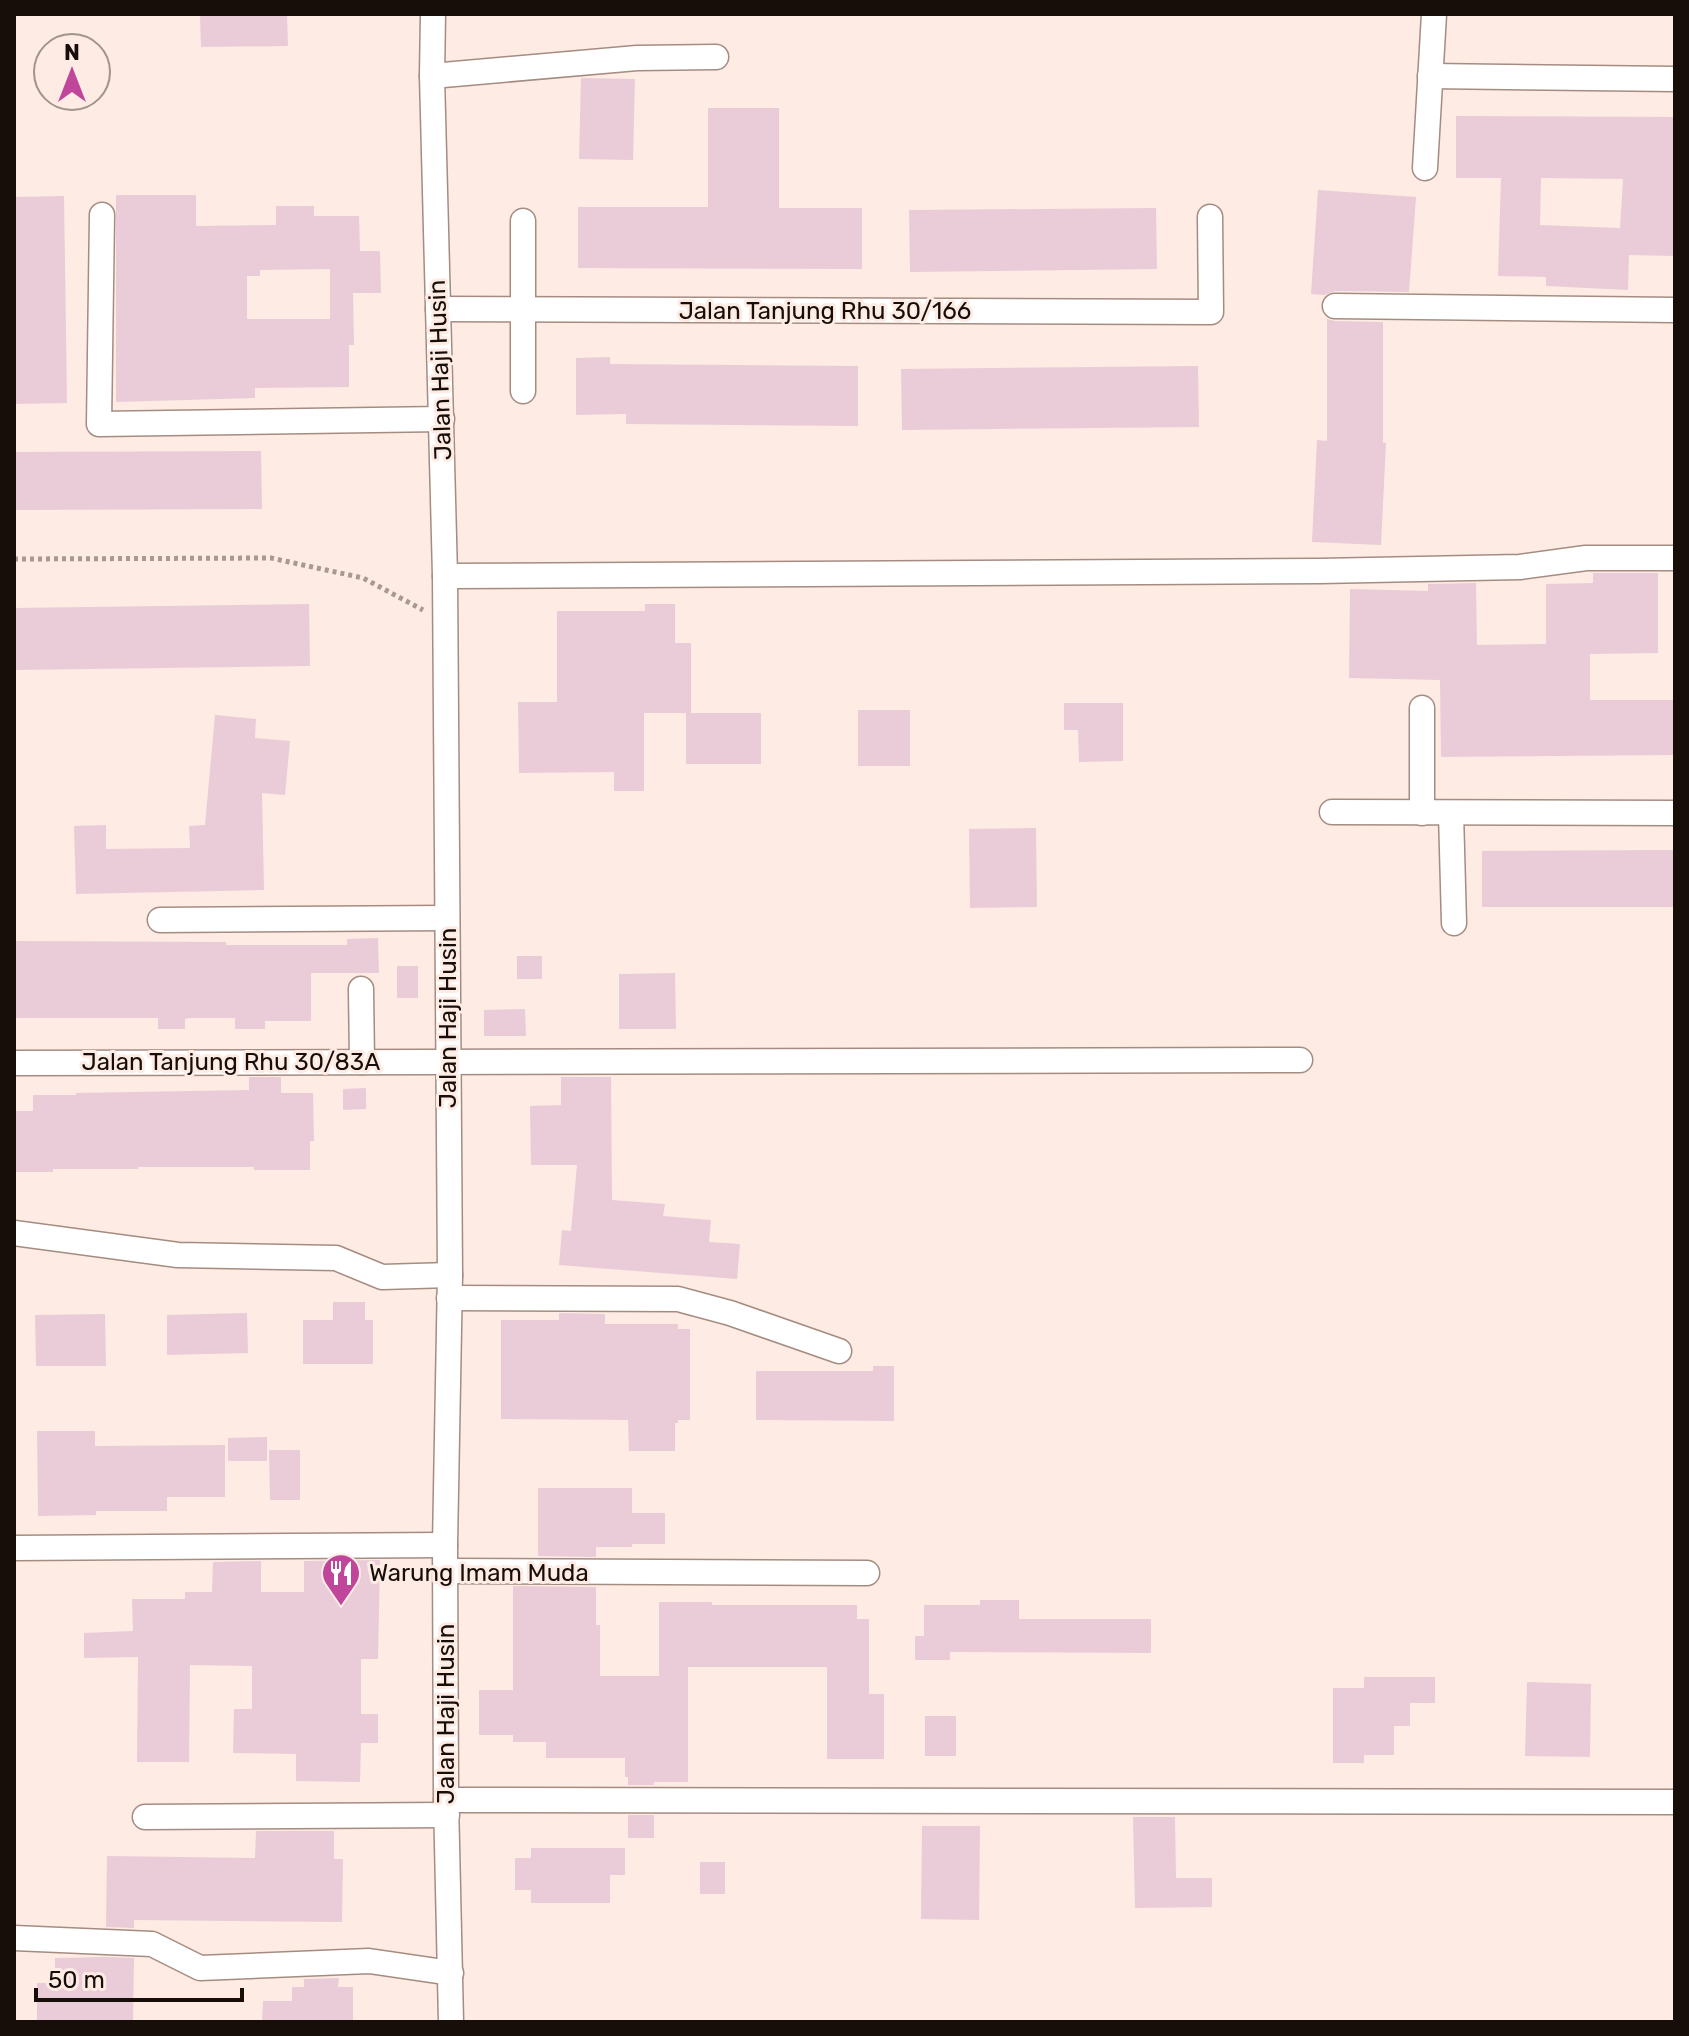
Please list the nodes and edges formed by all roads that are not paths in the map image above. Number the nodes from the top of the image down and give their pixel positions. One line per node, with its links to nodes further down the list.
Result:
1 (433, 14): 4 (street, Jalan Haji Husin)
2 (1434, 14): 5 (street)
3 (716, 57): 4 (street)
4 (432, 76): 12 (street, Jalan Haji Husin)
5 (1430, 76): 6 (street); 7 (street)
6 (1675, 79)
7 (1425, 168)
8 (102, 215): 16 (street)
9 (1210, 217): 13 (street, Jalan Tanjung Rhu 30/166)
10 (523, 221): 13 (street)
11 (1335, 306): 14 (street)
12 (438, 309): 13 (street, Jalan Tanjung Rhu 30/166); 16 (street, Jalan Haji Husin)
13 (524, 310): 15 (street)
14 (1675, 310)
15 (523, 391)
16 (442, 419): 18 (street, Jalan Haji Husin)
17 (1675, 558): 18 (street)
18 (445, 576): 24 (street, Jalan Haji Husin)
19 (1422, 708): 21 (street)
20 (1332, 812): 21 (street)
21 (1422, 813): 22 (street)
22 (1451, 813): 23 (street); 26 (street)
23 (1675, 813)
24 (447, 918): 25 (street); 29 (street, Jalan Haji Husin)
25 (160, 920)
26 (1454, 923)
27 (361, 989): 30 (street)
28 (1300, 1060): 29 (street, Jalan Tanjung Rhu 30/83A)
29 (447, 1061): 30 (street, Jalan Tanjung Rhu 30/83A); 33 (street, Jalan Haji Husin)
30 (362, 1062): 31 (street, Jalan Tanjung Rhu 30/83A)
31 (14, 1063)
32 (14, 1233): 33 (street)
33 (450, 1287): 34 (street); 35 (street, Jalan Haji Husin)
34 (839, 1351)
35 (445, 1545): 36 (street); 37 (street, Jalan Haji Husin)
36 (14, 1548)
37 (445, 1571): 38 (street); 40 (street, Jalan Haji Husin)
38 (867, 1573)
39 (1675, 1802): 40 (street)
40 (446, 1807): 41 (street); 43 (street, Jalan Haji Husin)
41 (145, 1817)
42 (14, 1938): 43 (street)
43 (451, 1973): 44 (street, Jalan Haji Husin)
44 (451, 2022)

